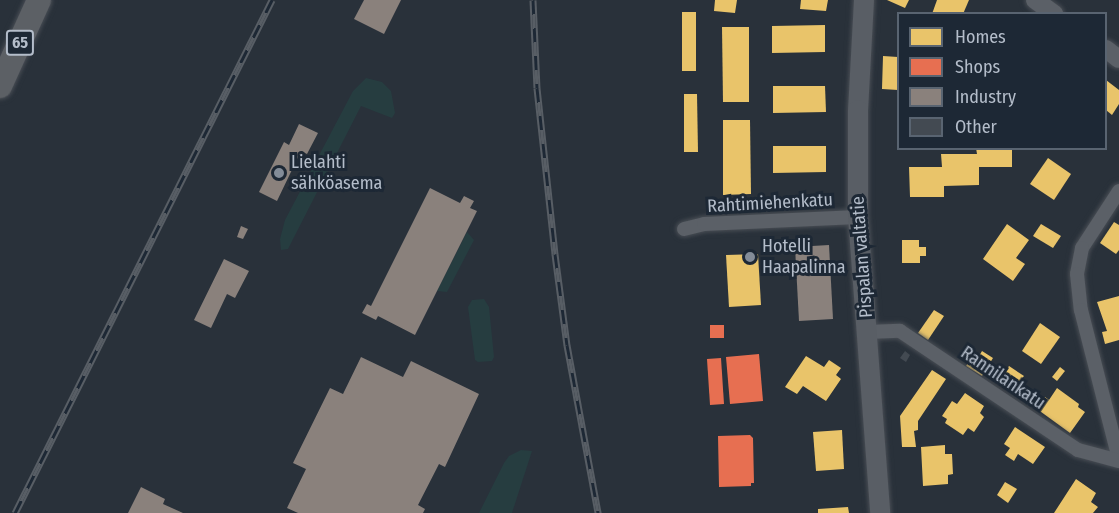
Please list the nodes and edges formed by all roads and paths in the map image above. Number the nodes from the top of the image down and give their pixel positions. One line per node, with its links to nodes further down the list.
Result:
1 (39, 0): 5 (highway, 65)
2 (864, 0): 7 (main road, Pispalan valtatie)
3 (1035, 0): 4 (street)
4 (1051, 12)
5 (0, 86)
6 (1119, 191): 10 (street)
7 (858, 217): 8 (street, Rahtimiehenkatu); 9 (main road, Pispalan valtatie)
8 (684, 229)
9 (867, 332): 10 (street, Rannilankatu); 11 (main road, Pispalan valtatie)
10 (1119, 460)
11 (880, 513)

